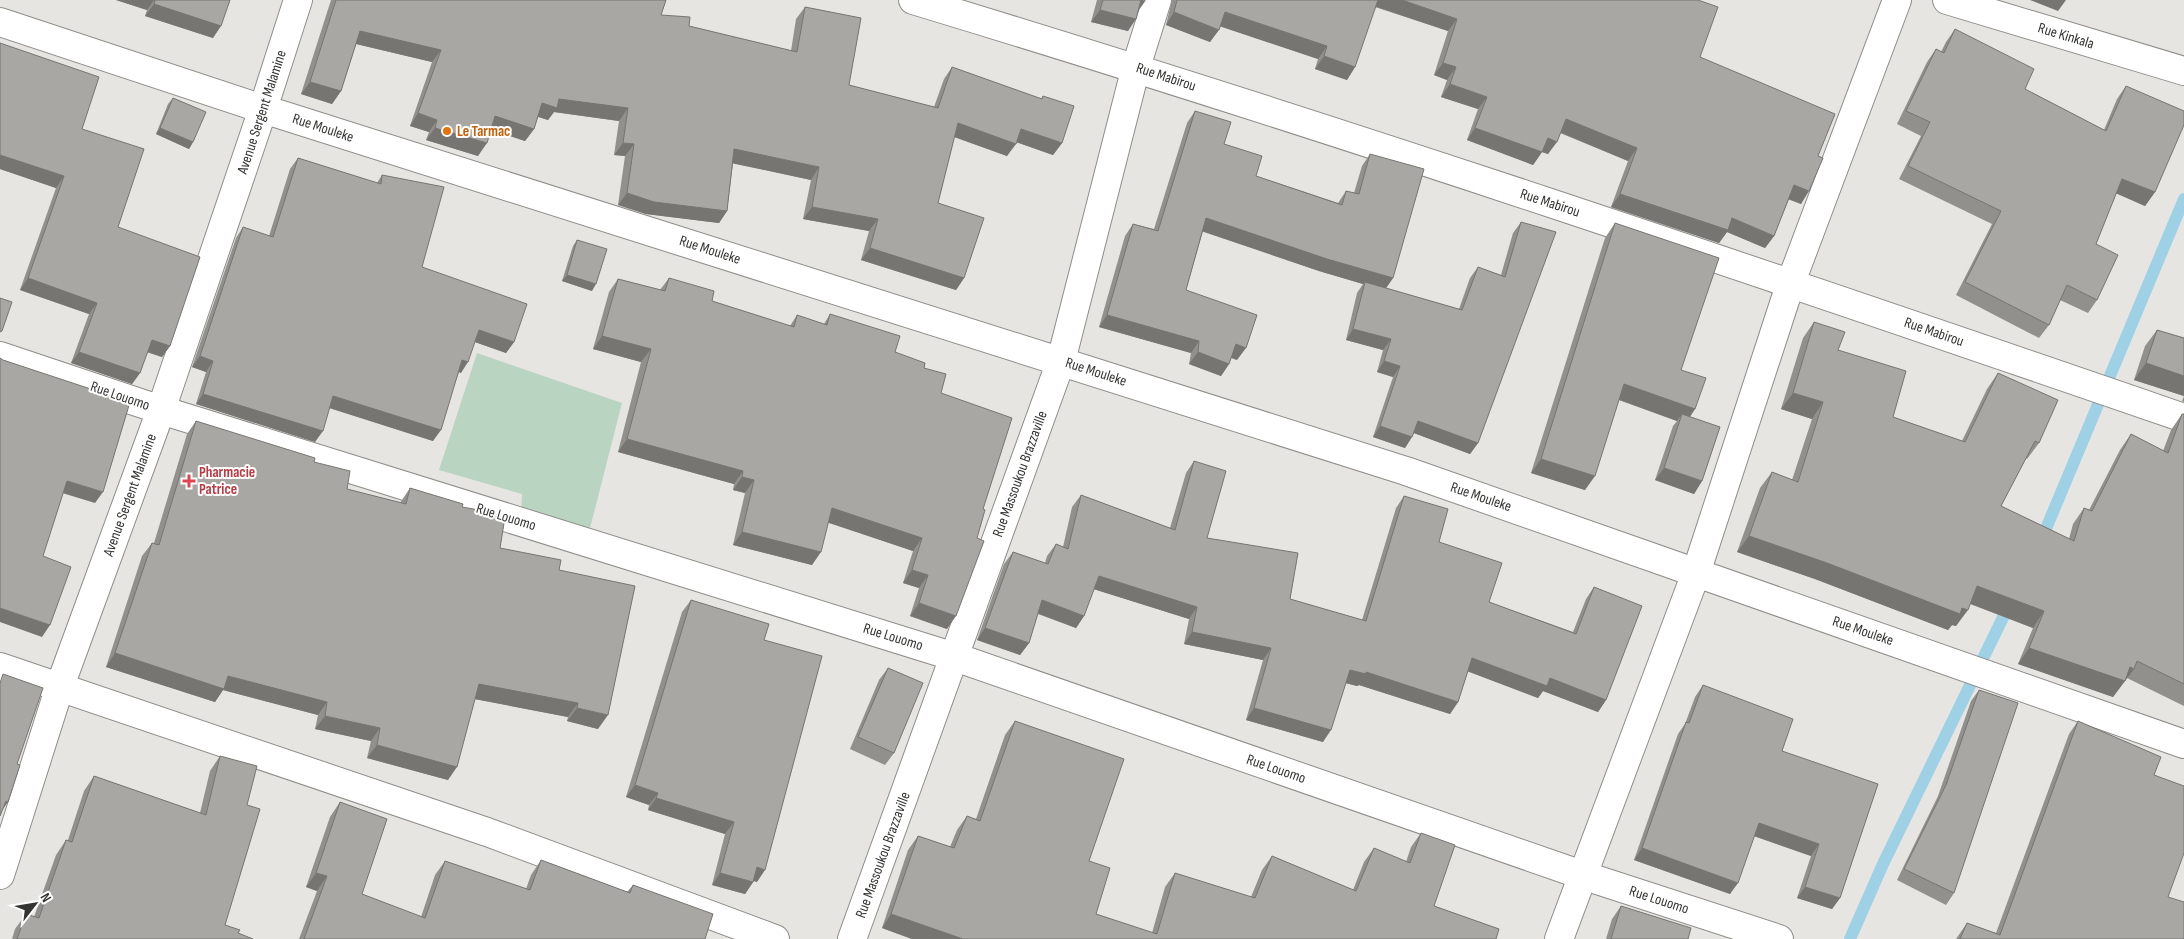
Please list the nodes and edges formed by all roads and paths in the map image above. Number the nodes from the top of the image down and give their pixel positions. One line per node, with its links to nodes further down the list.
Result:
1 (298, 0): 9 (street, Avenue Sergent Malamine)
2 (913, 0): 7 (street, Rue Mabirou)
3 (1157, 0): 7 (street, Rue Massoukou Brazzaville)
4 (1897, 0): 10 (street)
5 (1947, 0): 8 (street, Rue Kinkala)
6 (0, 22): 9 (street, Rue Mouleke)
7 (1136, 67): 10 (street, Rue Mabirou); 12 (street, Rue Massoukou Brazzaville)
8 (2184, 71)
9 (263, 109): 12 (street, Rue Mouleke); 13 (street, Avenue Sergent Malamine)
10 (1791, 282): 14 (street, Rue Mabirou); 15 (street)
11 (0, 356): 13 (street, Rue Louomo)
12 (1061, 361): 15 (street, Rue Mouleke); 16 (street, Rue Massoukou Brazzaville)
13 (161, 410): 16 (street, Rue Louomo); 18 (street, Avenue Sergent Malamine)
14 (2184, 418)
15 (1696, 573): 19 (street, Rue Mouleke); 21 (street)
16 (955, 657): 21 (street, Rue Louomo); 23 (street, Rue Massoukou Brazzaville)
17 (0, 667): 18 (street)
18 (60, 686): 20 (street, Avenue Sergent Malamine); 22 (street)
19 (2184, 744)
20 (0, 875)
21 (1582, 875): 24 (street); 25 (street, Rue Louomo)
22 (775, 939)
23 (852, 939)
24 (1559, 939)
25 (1780, 939)

